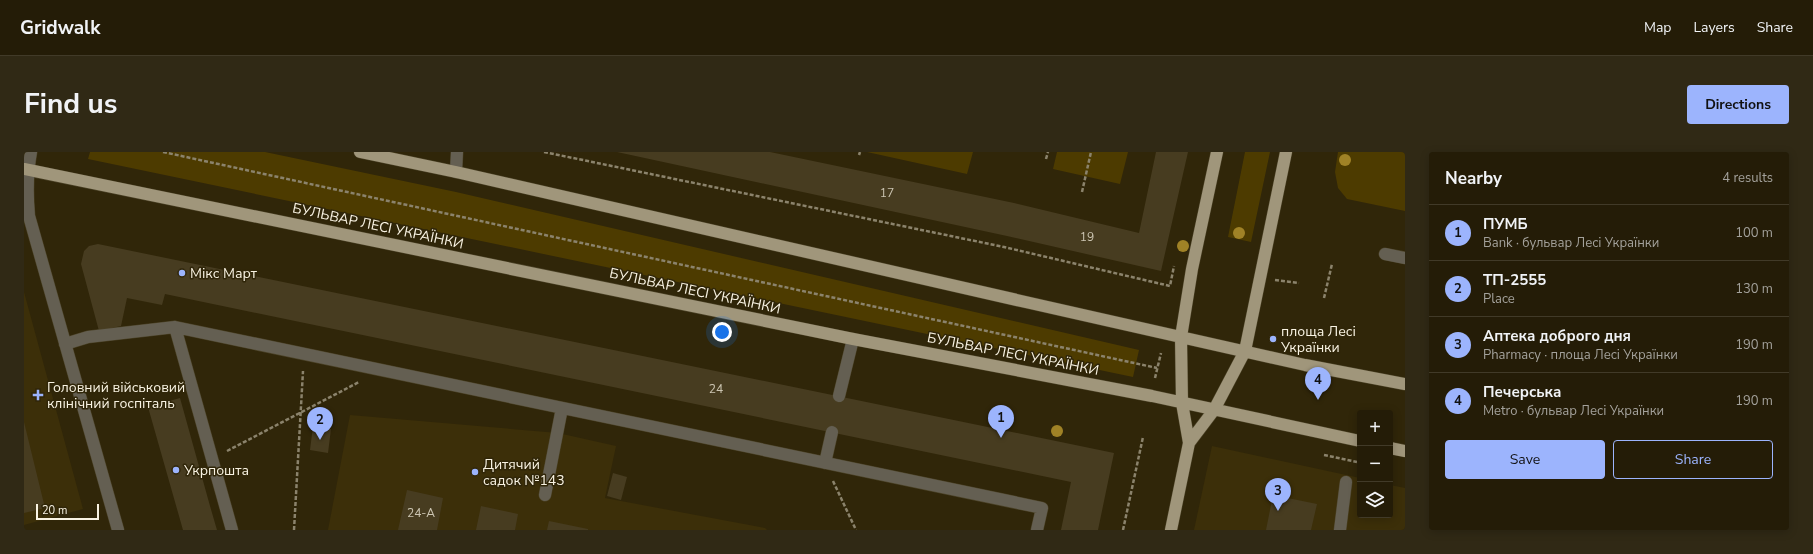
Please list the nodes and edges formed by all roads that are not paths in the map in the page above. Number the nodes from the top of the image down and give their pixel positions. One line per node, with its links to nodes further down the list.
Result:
1 (31, 152): 6 (street)
2 (360, 152): 7 (main road)
3 (457, 152): 7 (street)
4 (1217, 152): 11 (main road)
5 (1286, 152): 14 (main road)
6 (26, 169): 12 (main road, БУЛЬВАР ЛЕСІ УКРАЇНКИ); 13 (street)
7 (456, 172): 11 (main road)
8 (1385, 254): 9 (street)
9 (1405, 258)
10 (175, 328): 13 (street); 18 (street); 29 (street)
11 (1181, 337): 14 (main road); 17 (main road)
12 (853, 339): 16 (street); 17 (main road, БУЛЬВАР ЛЕСІ УКРАЇНКИ)
13 (65, 344): 28 (street)
14 (1245, 351): 15 (main road); 19 (main road)
15 (1405, 384)
16 (839, 396)
17 (1182, 403): 19 (main road, БУЛЬВАР ЛЕСІ УКРАЇНКИ); 22 (main road)
18 (562, 408): 25 (street); 27 (street)
19 (1214, 410): 21 (main road, БУЛЬВАР ЛЕСІ УКРАЇНКИ); 22 (main road)
20 (832, 432): 25 (street)
21 (1357, 440)
22 (1189, 443): 31 (main road)
23 (1393, 449): 24 (main road)
24 (1405, 451)
25 (825, 463): 30 (street)
26 (1346, 482): 32 (street)
27 (545, 495)
28 (118, 530)
29 (232, 530)
30 (1038, 530)
31 (1171, 530)
32 (1340, 530)

